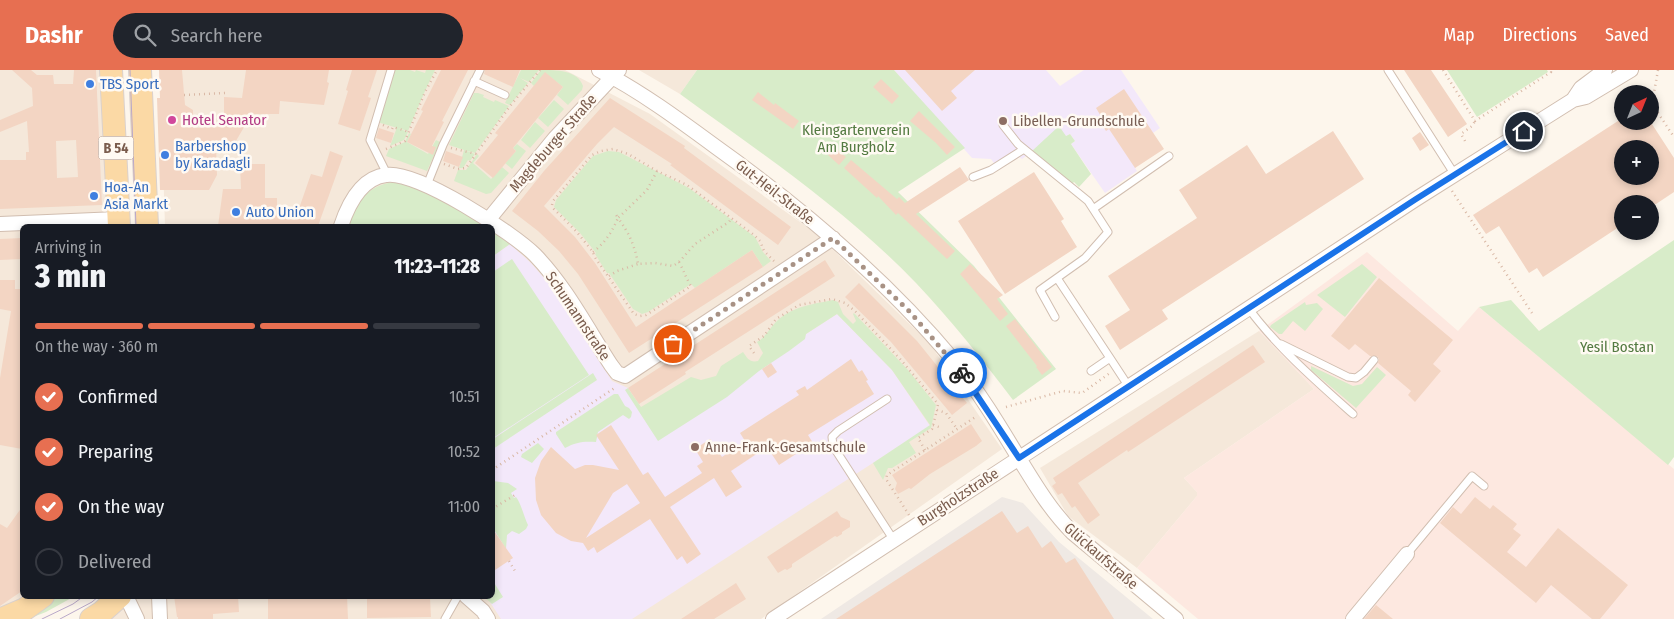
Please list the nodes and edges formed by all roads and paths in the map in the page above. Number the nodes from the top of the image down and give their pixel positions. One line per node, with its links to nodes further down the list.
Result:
1 (112, 70): 42 (main road, B 54)
2 (140, 70): 44 (main road, B 54)
3 (391, 70): 21 (lane)
4 (436, 70): 23 (path)
5 (480, 70): 15 (lane)
6 (540, 70): 29 (path)
7 (599, 70): 14 (street, Gut-Heil-Straße)
8 (1388, 70): 35 (lane)
9 (1442, 70): 20 (path)
10 (1550, 70): 20 (path)
11 (1605, 70): 19 (street, Burgholzstraße)
12 (1631, 70): 19 (street, Burgholzstraße)
13 (1658, 70): 24 (path)
14 (616, 73): 41 (street, Magdeburger Straße); 46 (street, Gut-Heil-Straße)
15 (474, 81): 18 (lane); 31 (lane)
16 (226, 93): 17 (path)
17 (184, 95)
18 (505, 95)
19 (1573, 100): 35 (street, Burgholzstraße)
20 (1475, 121): 25 (path)
21 (375, 122): 23 (path); 33 (lane)
22 (1003, 125): 27 (lane)
23 (409, 132): 28 (path)
24 (1674, 137)
25 (1465, 141)
26 (446, 146): 29 (path)
27 (1024, 149): 34 (lane); 37 (lane)
28 (379, 152)
29 (476, 154): 31 (path)
30 (1169, 156): 37 (lane)
31 (437, 162): 36 (lane)
32 (658, 171): 39 (path); 40 (path); 47 (path)
33 (387, 174): 36 (street, Schumannstraße); 45 (street)
34 (973, 177)
35 (1450, 178): 53 (street, Burgholzstraße); 54 (path)
36 (426, 185): 41 (street, Schumannstraße)
37 (1093, 209): 52 (lane)
38 (614, 213): 39 (path)
39 (618, 218): 47 (path); 49 (path)
40 (732, 218): 48 (path); 50 (path)
41 (489, 219): 62 (street, Schumannstraße)
42 (118, 223): 43 (street)
43 (0, 224)
44 (147, 224)
45 (342, 224)
46 (833, 238): 50 (street); 73 (street, Gut-Heil-Straße)
47 (593, 252): 51 (path)
48 (679, 262): 49 (path); 51 (path)
49 (638, 264): 51 (path)
50 (784, 271): 62 (street)
51 (609, 276)
52 (1057, 278): 55 (lane); 58 (lane)
53 (1249, 308): 56 (lane); 63 (street, Burgholzstraße)
54 (1532, 312)
55 (1055, 317)
56 (1277, 342): 59 (lane); 67 (lane)
57 (754, 353): 66 (path)
58 (1110, 358): 60 (lane); 61 (lane)
59 (1374, 360)
60 (1116, 369): 63 (lane); 65 (path)
61 (1091, 371)
62 (625, 376): 74 (path)
63 (1129, 387): 73 (street, Burgholzstraße)
64 (887, 399): 79 (lane)
65 (1006, 408)
66 (937, 410): 69 (path); 71 (path)
67 (1353, 414)
68 (975, 417): 71 (path)
69 (933, 425): 70 (path); 72 (path)
70 (939, 427)
71 (957, 429): 72 (path)
72 (925, 450): 78 (path)
73 (1019, 458): 78 (street, Burgholzstraße); 96 (street, Glückaufstraße)
74 (495, 468)
75 (1484, 486): 80 (lane)
76 (515, 495): 77 (path)
77 (495, 507)
78 (916, 525): 79 (street, Burgholzstraße)
79 (893, 540): 95 (street, Burgholzstraße)
80 (1407, 554): 97 (street)
81 (508, 561): 82 (path)
82 (515, 571)
83 (39, 599): 89 (main road)
84 (117, 599): 90 (main road)
85 (127, 599): 91 (street)
86 (159, 599): 92 (street)
87 (456, 599): 93 (lane)
88 (469, 599): 94 (street)
89 (2, 619)
90 (91, 619)
91 (137, 619)
92 (160, 619)
93 (445, 619)
94 (488, 619)
95 (773, 619)
96 (1176, 619)
97 (1353, 619)

